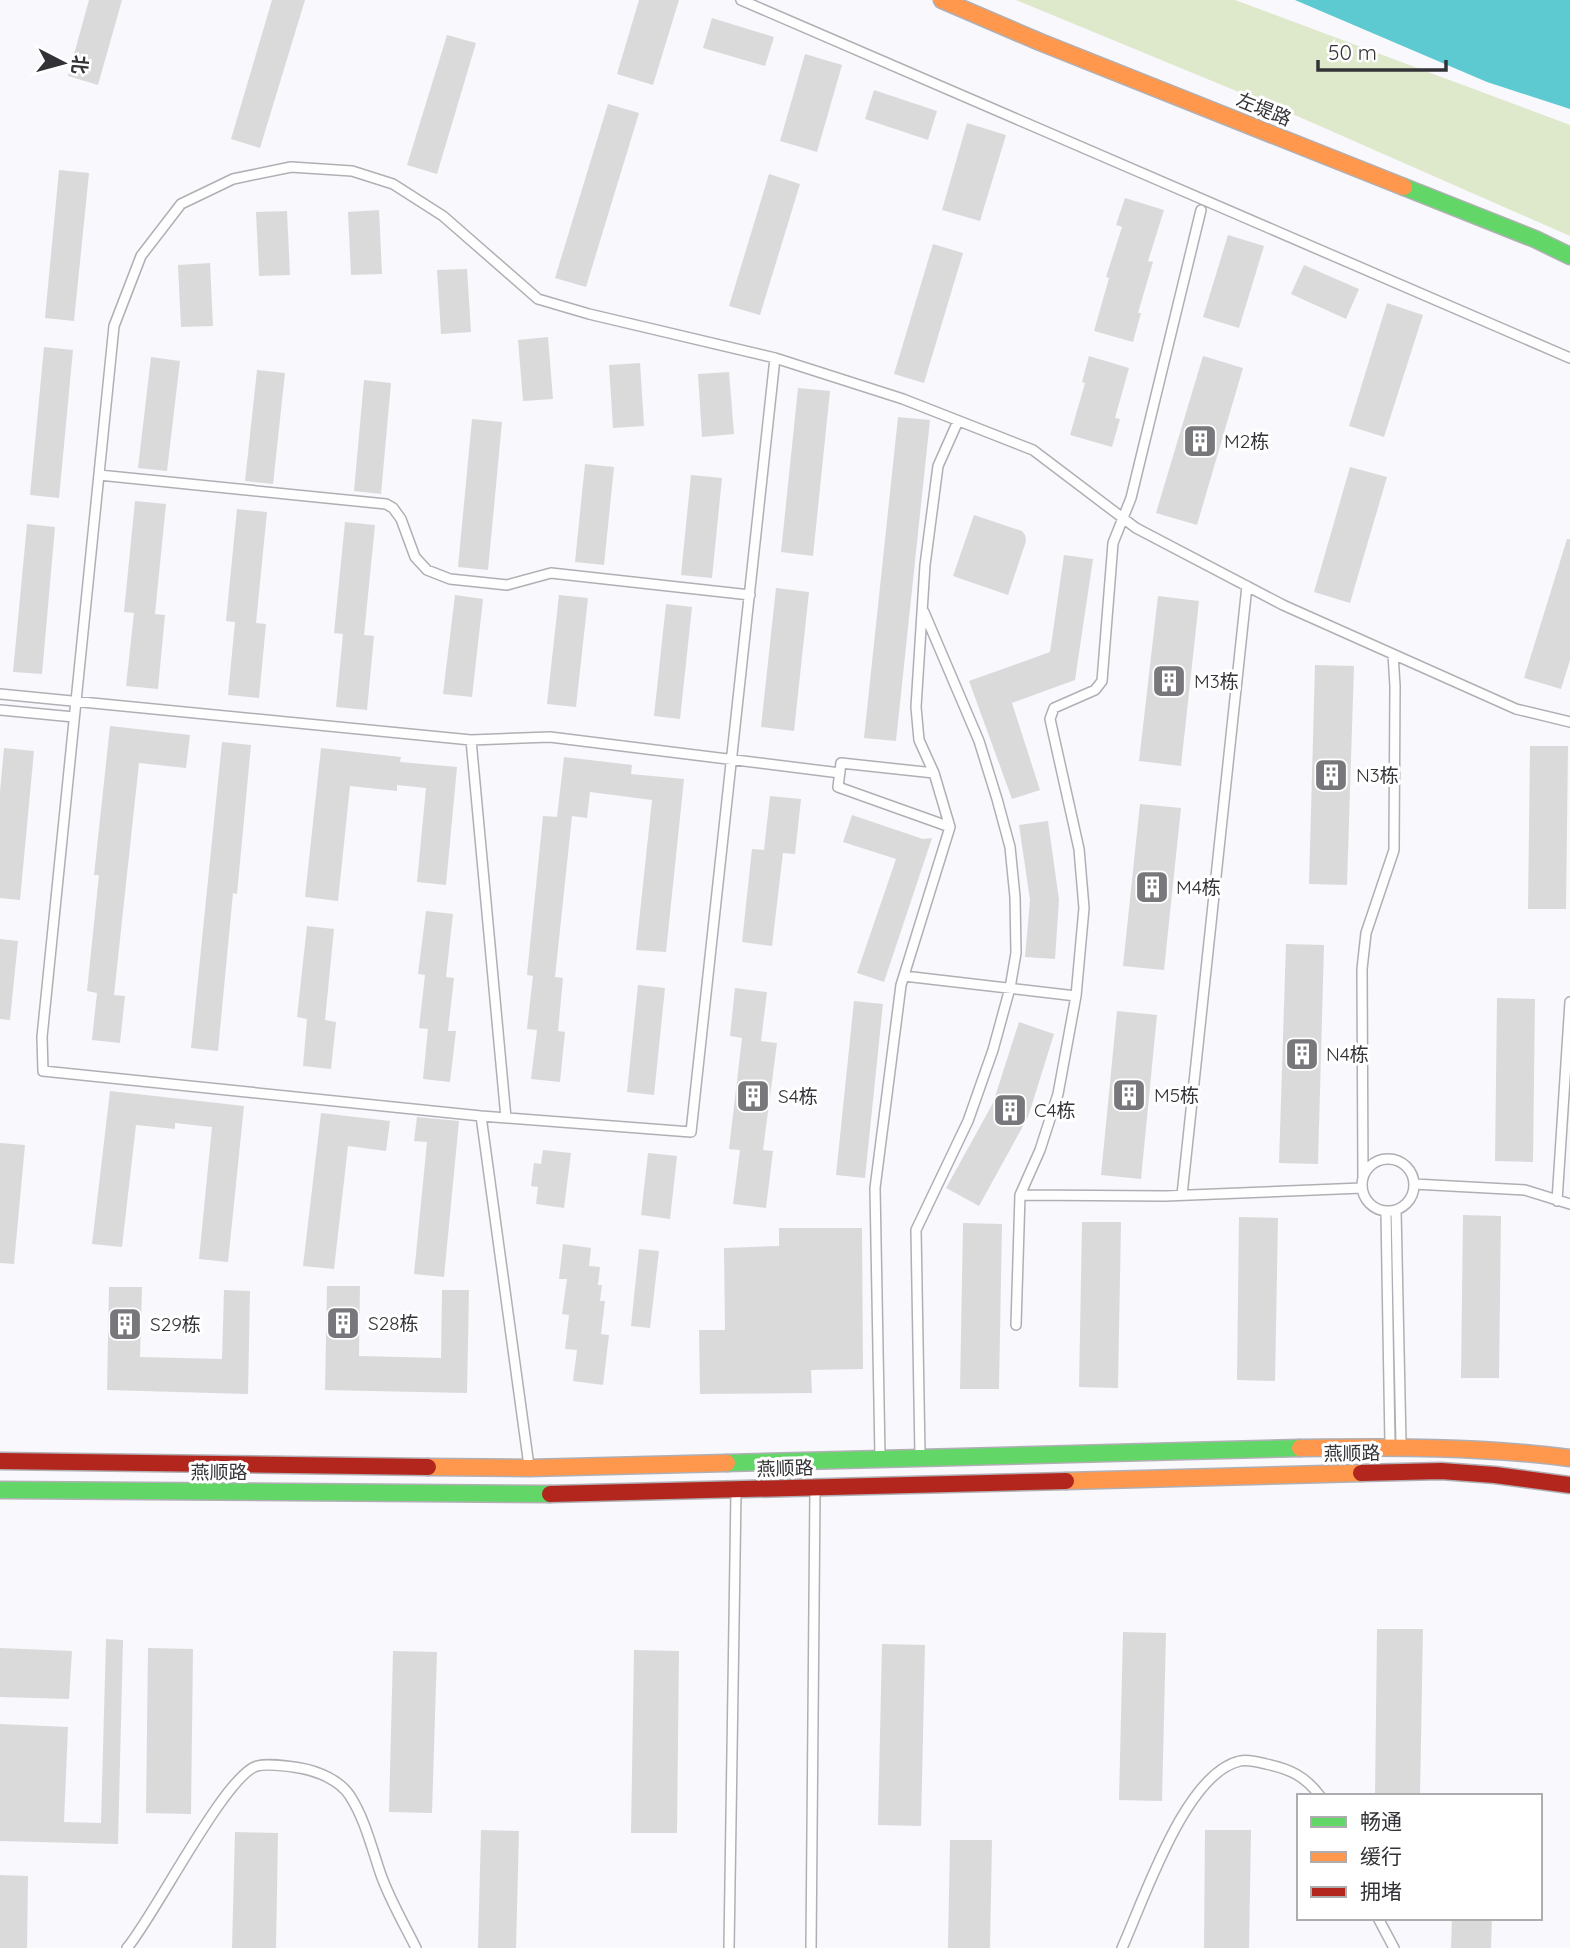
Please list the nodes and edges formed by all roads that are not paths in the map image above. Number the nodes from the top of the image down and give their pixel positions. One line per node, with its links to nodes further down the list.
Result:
1 (741, 0): 6 (lane)
2 (942, 0): 4 (main road, 左堤路)
3 (1201, 210): 9 (lane)
4 (1570, 256)
5 (775, 358): 7 (lane); 8 (lane); 11 (lane)
6 (1570, 358)
7 (958, 421): 9 (lane); 12 (lane)
8 (99, 475): 11 (lane); 15 (lane)
9 (1122, 518): 10 (lane); 26 (lane)
10 (1247, 586): 13 (lane); 34 (lane)
11 (750, 595): 20 (lane)
12 (922, 608): 22 (lane); 25 (lane)
13 (1393, 654): 18 (lane); 30 (lane)
14 (0, 694): 15 (lane)
15 (76, 701): 17 (lane); 19 (lane)
16 (0, 710): 17 (lane)
17 (74, 717): 28 (lane)
18 (1570, 722)
19 (471, 740): 20 (lane); 29 (lane)
20 (732, 760): 21 (lane); 29 (lane)
21 (840, 773): 22 (lane); 23 (lane)
22 (934, 773): 23 (lane)
23 (950, 827): 24 (lane)
24 (904, 976): 25 (lane); 41 (lane)
25 (1010, 988): 26 (lane); 40 (lane)
26 (1076, 996): 33 (lane)
27 (1570, 1002): 35 (lane)
28 (481, 1116): 29 (lane); 44 (lane)
29 (506, 1118)
30 (1363, 1178): 31 (lane); 32 (lane)
31 (1414, 1185): 35 (lane); 37 (lane)
32 (1362, 1188): 34 (lane); 37 (lane)
33 (1020, 1195): 34 (lane); 38 (lane)
34 (1182, 1195)
35 (1557, 1201): 36 (lane)
36 (1570, 1204)
37 (1391, 1211): 39 (lane)
38 (1016, 1325)
39 (1396, 1446): 40 (main road, 燕顺路); 42 (main road, 燕顺路)
40 (920, 1457): 41 (main road, 燕顺路)
41 (880, 1458): 44 (main road, 燕顺路)
42 (1570, 1458)
43 (0, 1461): 44 (main road, 燕顺路)
44 (529, 1468)
45 (1570, 1485): 46 (main road, 燕顺路)
46 (815, 1488): 48 (main road, 燕顺路); 54 (lane)
47 (0, 1490): 48 (main road, 燕顺路)
48 (736, 1490): 53 (lane)
49 (1319, 1794): 55 (lane)
50 (1379, 1920): 56 (lane)
51 (127, 1948): 52 (lane)
52 (416, 1948)
53 (729, 1948)
54 (811, 1948)
55 (1122, 1948)
56 (1394, 1948)

